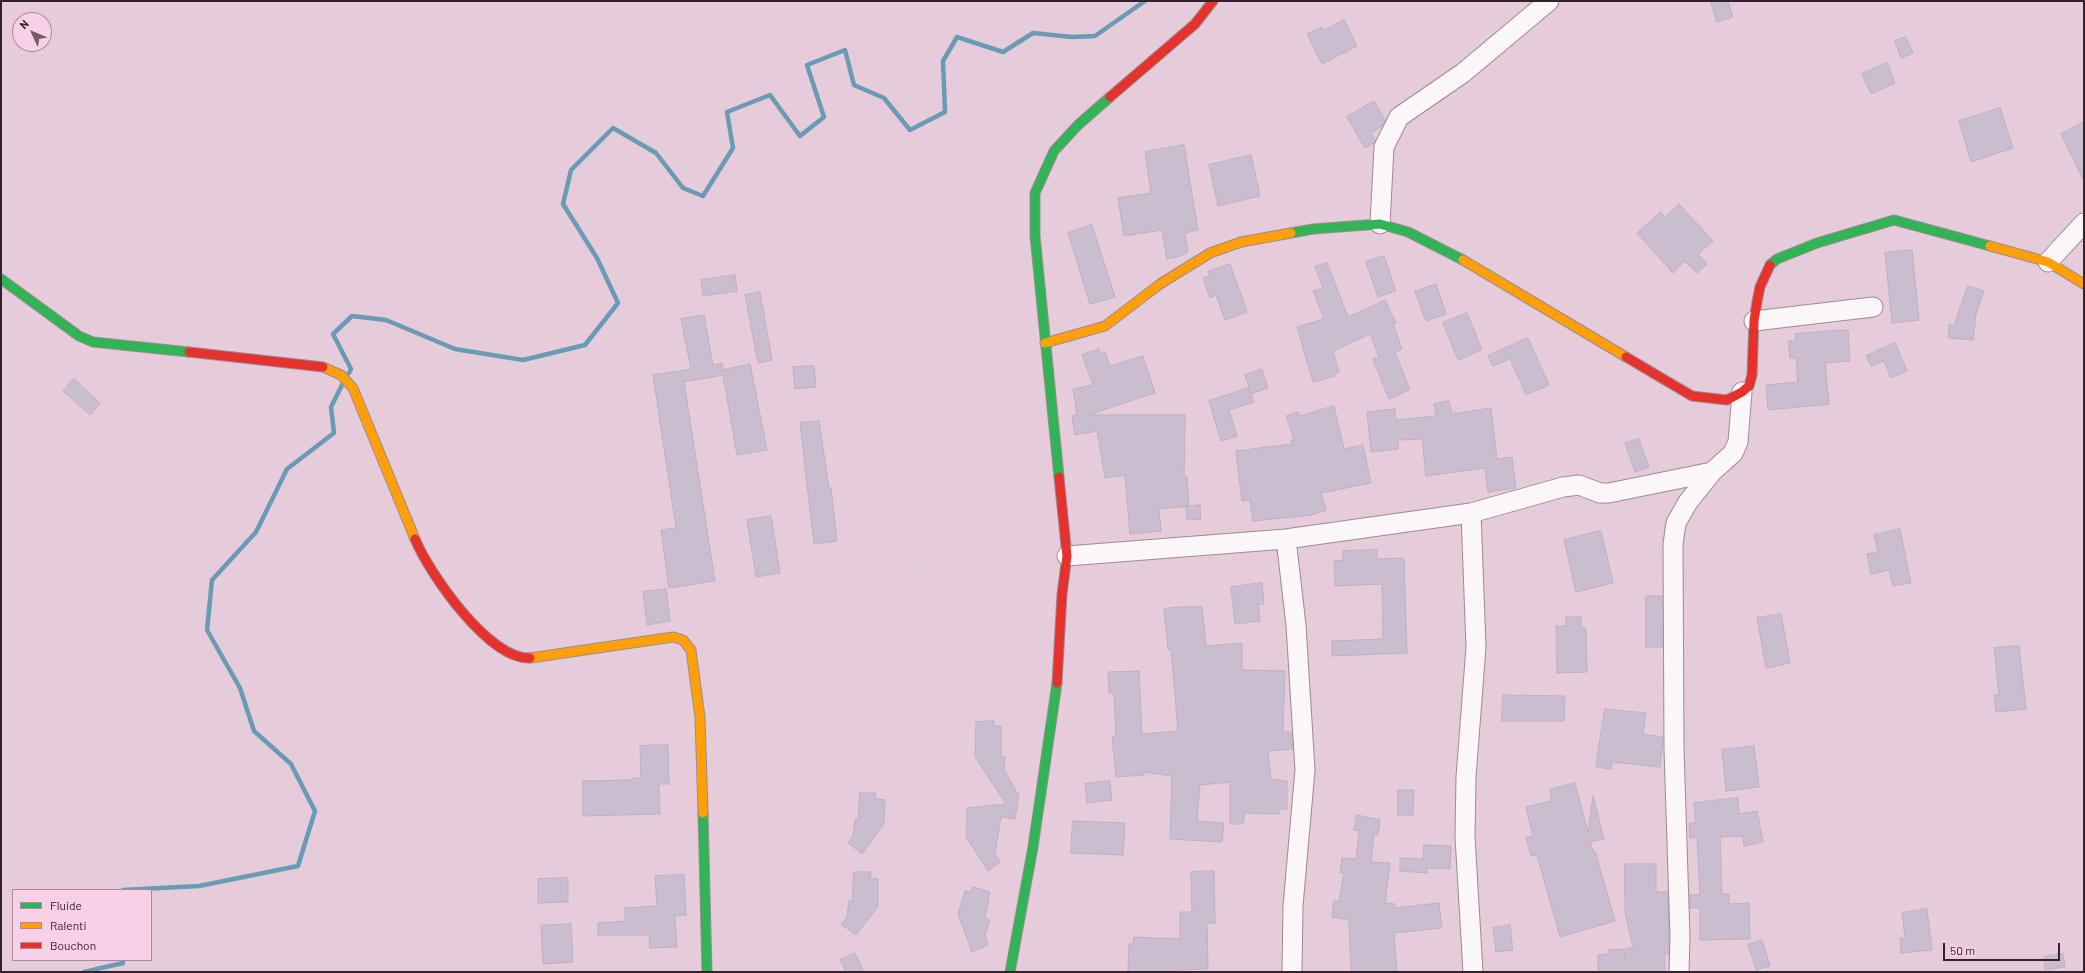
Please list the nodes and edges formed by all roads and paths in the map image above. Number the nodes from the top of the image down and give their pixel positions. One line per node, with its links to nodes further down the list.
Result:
1 (1212, 1): 10 (street)
2 (1549, 1): 4 (street)
3 (2084, 223): 5 (street)
4 (1380, 224): 10 (street); 11 (street)
5 (2048, 262): 7 (street); 9 (street)
6 (1, 279): 16 (street)
7 (2084, 284)
8 (1873, 307): 9 (street)
9 (1754, 321): 11 (street)
10 (1045, 343): 15 (street)
11 (1742, 392): 12 (street)
12 (1712, 472): 13 (street); 21 (street)
13 (1471, 513): 14 (street); 20 (street)
14 (1286, 539): 15 (street); 19 (street)
15 (1067, 556): 16 (path); 18 (street)
16 (683, 640): 17 (street)
17 (707, 972)
18 (1010, 972)
19 (1292, 972)
20 (1473, 972)
21 (1679, 972)

